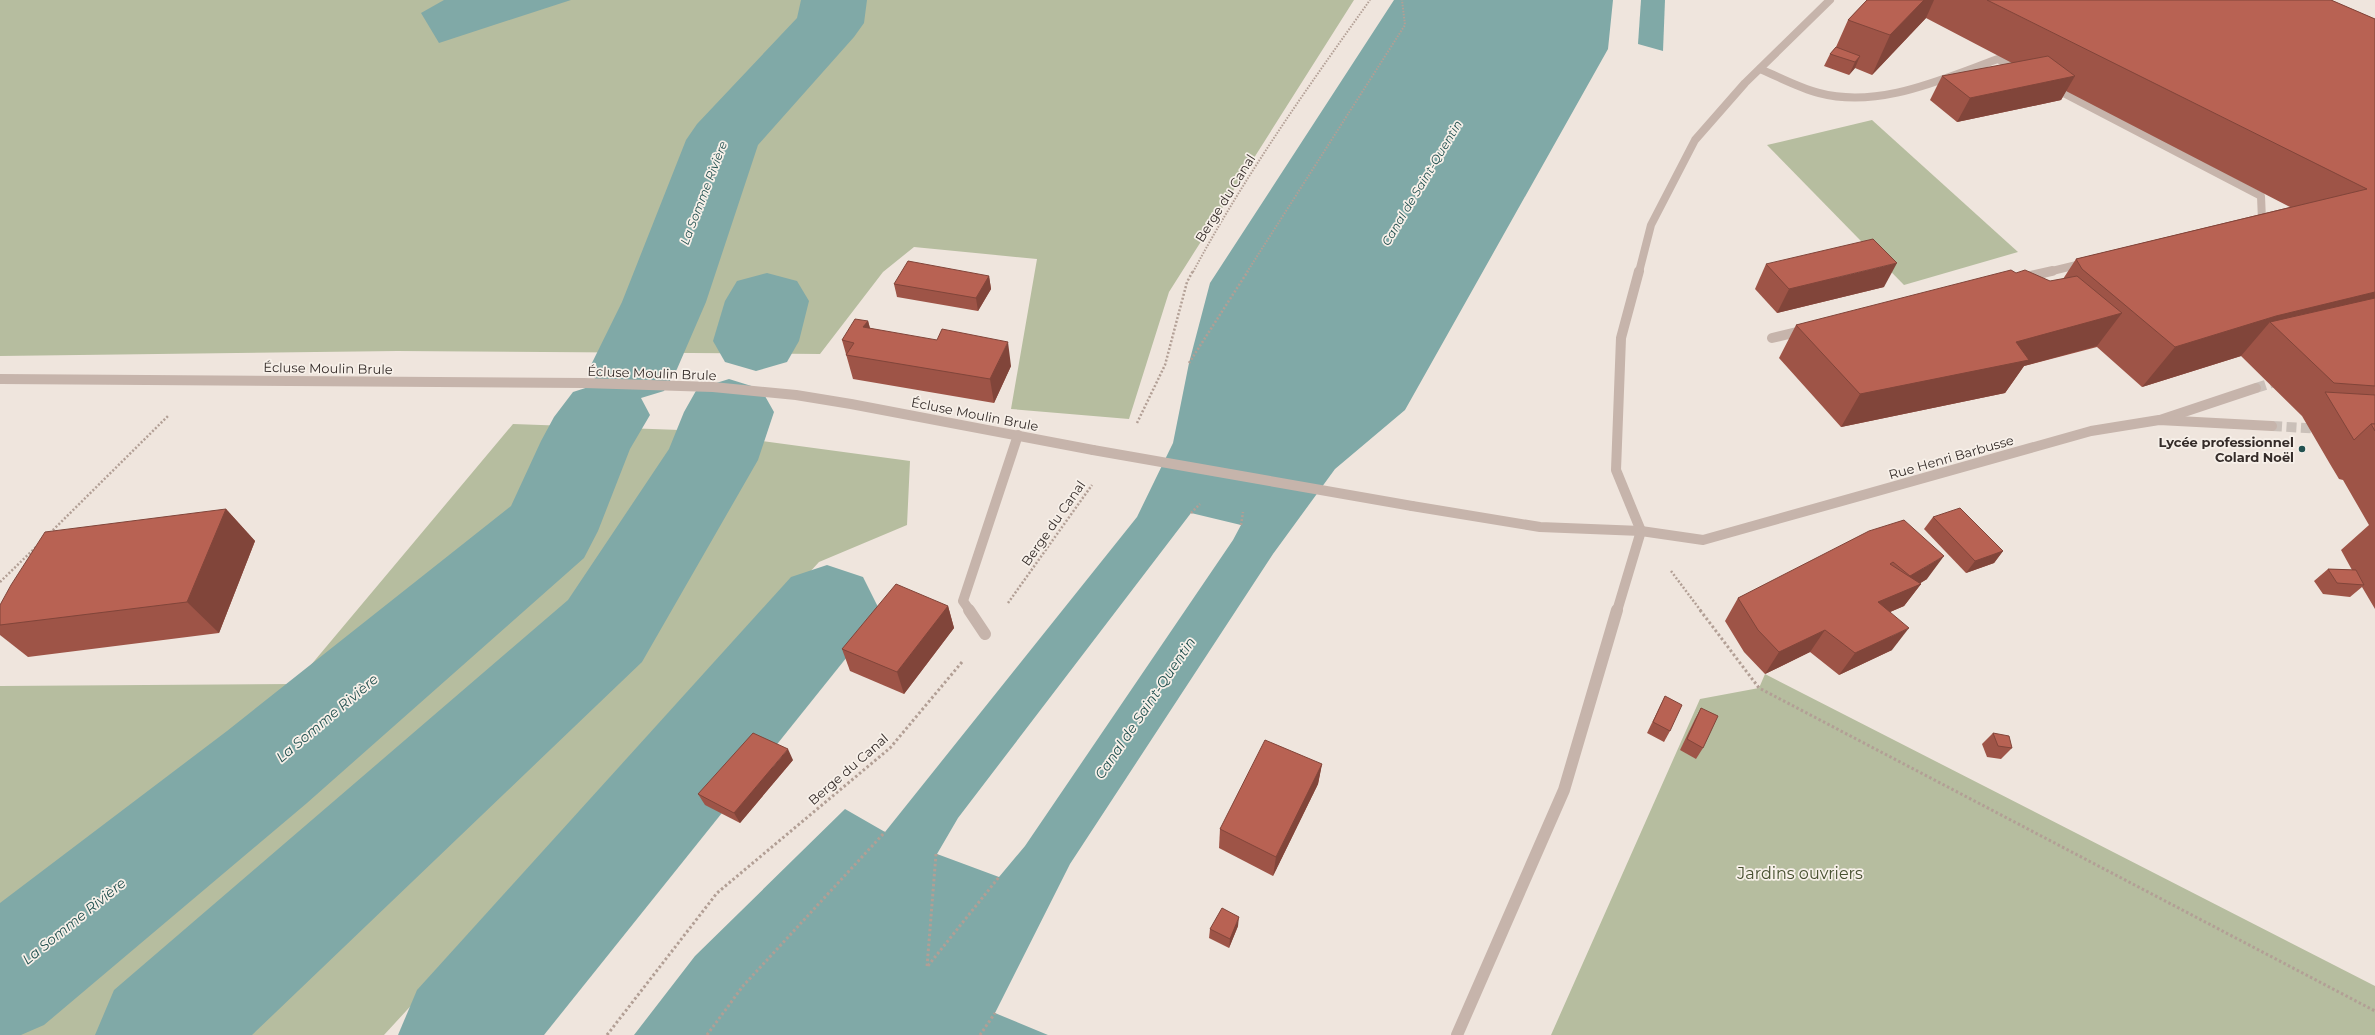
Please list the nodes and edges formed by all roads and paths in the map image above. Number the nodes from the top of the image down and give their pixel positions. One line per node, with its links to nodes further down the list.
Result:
1 (1370, 0): 17 (path, Berge du Canal)
2 (1402, 0): 12 (path)
3 (1830, 0): 4 (street)
4 (1760, 69): 5 (street); 22 (street)
5 (2027, 74)
6 (2041, 82): 7 (street)
7 (2247, 224)
8 (2091, 261): 9 (street)
9 (2013, 280)
10 (1811, 328): 11 (street)
11 (1772, 338)
12 (1189, 363)
13 (0, 378): 14 (street, Écluse Moulin Brule)
14 (205, 379): 19 (street, Écluse Moulin Brule); 23 (path)
15 (2256, 388): 16 (street)
16 (2159, 420): 18 (street, Rue Henri Barbusse); 22 (street, Rue Henri Barbusse)
17 (1136, 426)
18 (2272, 426)
19 (1018, 435): 21 (street, Écluse Moulin Brule, bridge); 26 (street)
20 (1095, 480): 26 (path, Berge du Canal)
21 (1412, 506): 22 (street, Rue Henri Barbusse)
22 (1641, 531): 30 (path); 35 (street)
23 (47, 536)
24 (42, 541): 25 (path)
25 (0, 582)
26 (985, 634): 32 (path, Berge du Canal)
27 (885, 832): 33 (path)
28 (936, 854): 29 (path)
29 (999, 877)
30 (2375, 1011)
31 (995, 1013): 34 (path)
32 (607, 1035)
33 (707, 1035)
34 (980, 1035)
35 (1457, 1035)

